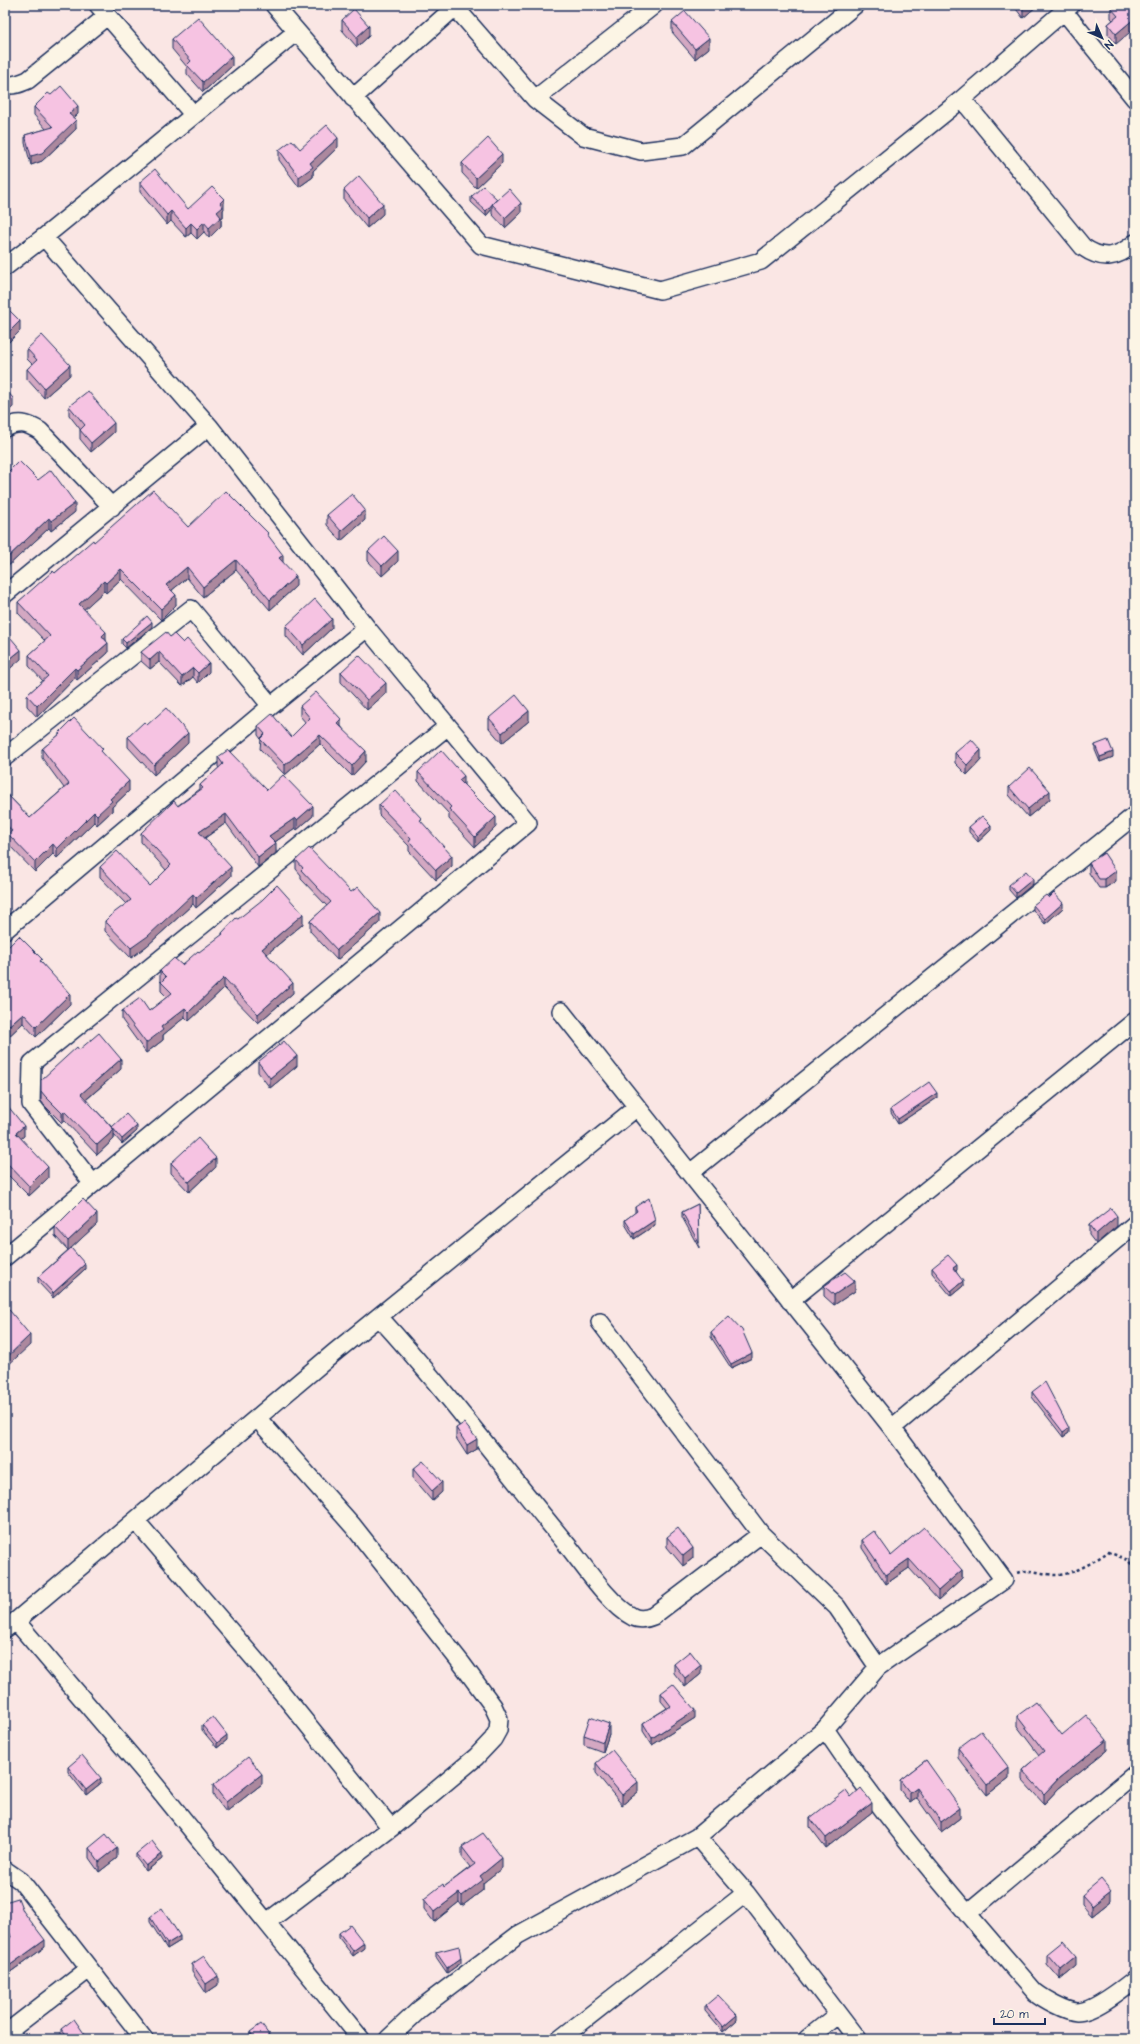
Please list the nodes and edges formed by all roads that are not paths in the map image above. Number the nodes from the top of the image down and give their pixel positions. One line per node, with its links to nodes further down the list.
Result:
1 (274, 5): 7 (street)
2 (654, 5): 10 (street)
3 (856, 5): 10 (street)
4 (457, 6): 9 (street); 10 (street)
5 (1067, 8): 11 (street); 12 (street)
6 (102, 10): 8 (street); 13 (street)
7 (296, 32): 9 (street); 13 (street)
8 (5, 84)
9 (353, 98): 12 (street)
10 (535, 99)
11 (1135, 99)
12 (962, 100): 15 (street)
13 (193, 114): 14 (street)
14 (44, 238): 16 (street); 17 (street)
15 (1135, 243)
16 (5, 267)
17 (209, 426): 19 (street); 21 (street)
18 (5, 428): 19 (street)
19 (112, 508): 20 (street)
20 (5, 594)
21 (367, 628): 22 (street); 23 (street)
22 (271, 706): 24 (street); 26 (street)
23 (448, 726): 31 (street); 31 (street)
24 (5, 757)
25 (1135, 815): 30 (street)
26 (5, 930)
27 (561, 1011): 29 (street)
28 (1135, 1021): 34 (street)
29 (637, 1107): 30 (street); 35 (street)
30 (690, 1173): 34 (street)
31 (93, 1184): 33 (street)
32 (1135, 1224): 38 (street)
33 (5, 1257)
34 (790, 1301): 38 (street)
35 (379, 1316): 37 (street); 40 (street)
36 (600, 1322): 40 (street)
37 (257, 1418): 39 (street); 45 (street)
38 (892, 1428): 42 (street)
39 (136, 1521): 41 (street); 45 (street)
40 (761, 1534): 42 (street)
41 (11, 1625): 50 (street)
42 (878, 1667): 43 (street)
43 (824, 1729): 46 (street); 49 (street)
44 (1135, 1774): 49 (street)
45 (391, 1828): 50 (street)
46 (697, 1837): 48 (street); 57 (street)
47 (5, 1870): 51 (street)
48 (746, 1893): 53 (street); 58 (street)
49 (967, 1914): 52 (street)
50 (267, 1922): 56 (street)
51 (89, 1968): 54 (street); 55 (street)
52 (1135, 1978)
53 (837, 2015): 59 (street); 60 (street)
54 (5, 2034)
55 (144, 2039)
56 (361, 2039)
57 (388, 2039)
58 (560, 2039)
59 (807, 2039)
60 (857, 2039)

